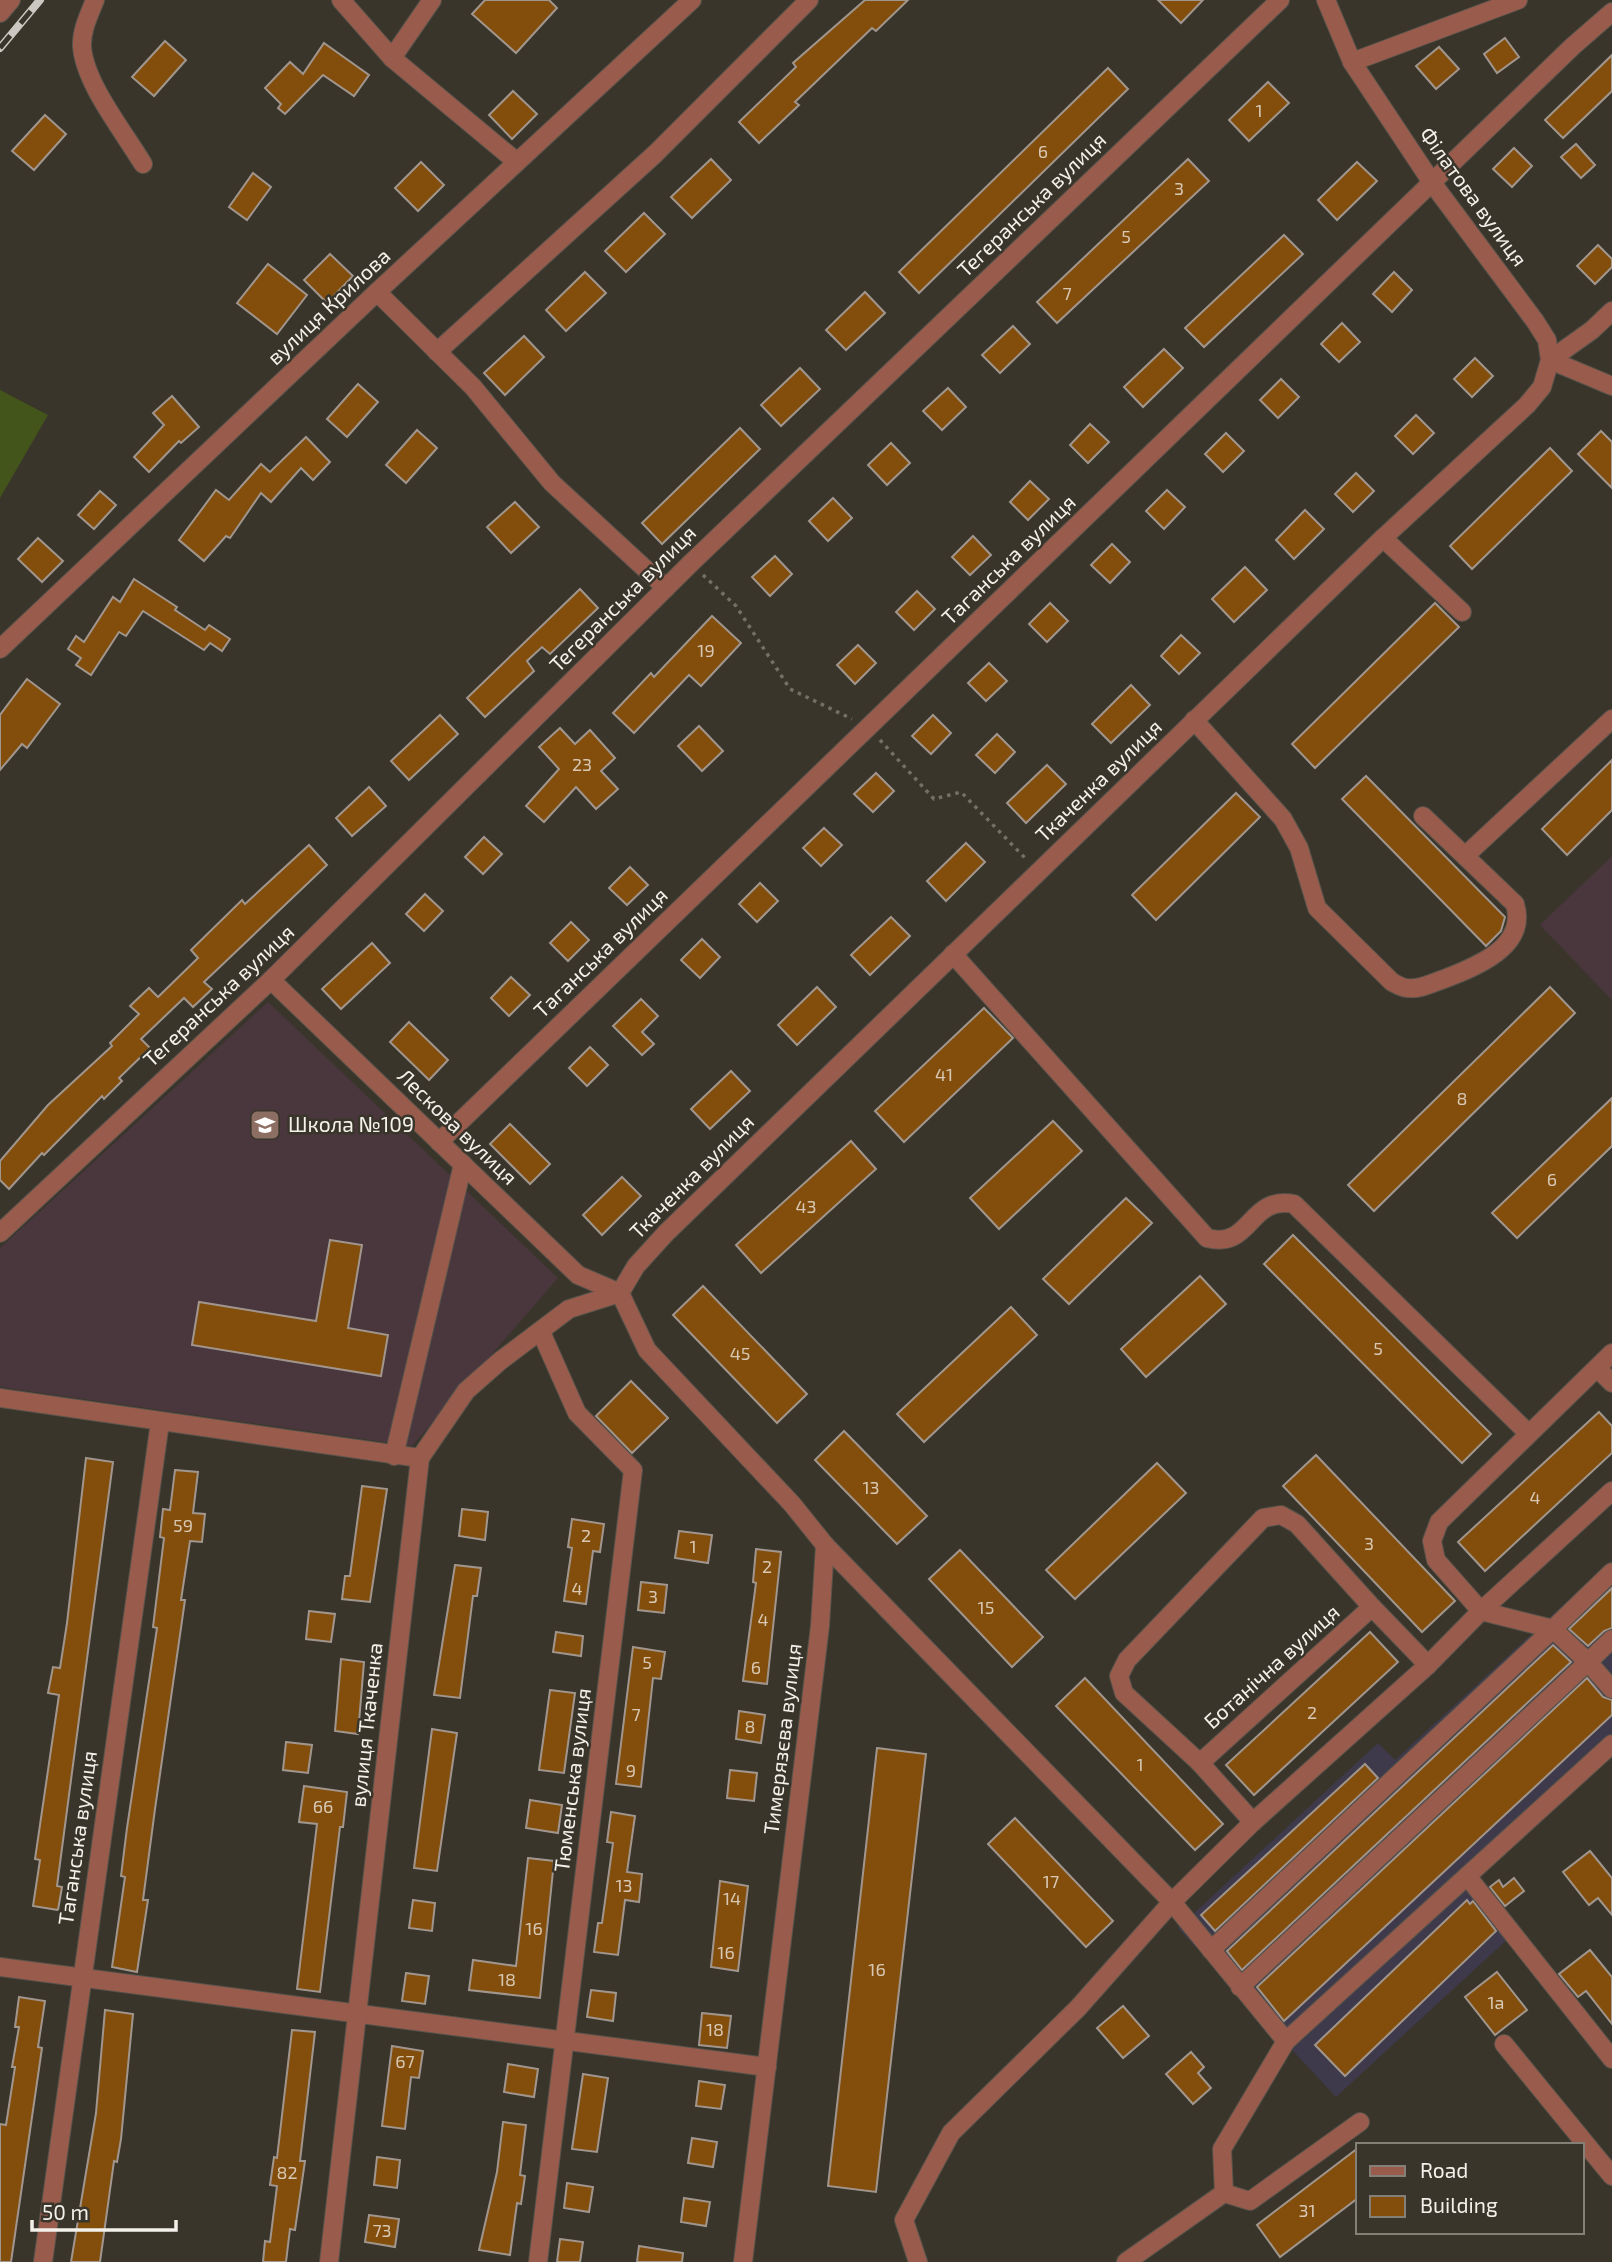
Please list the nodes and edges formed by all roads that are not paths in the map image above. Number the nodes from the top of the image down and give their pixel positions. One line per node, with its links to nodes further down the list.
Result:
1 (10, 0): 11 (street)
2 (95, 0): 15 (street)
3 (341, 0): 12 (street)
4 (432, 0): 12 (street)
5 (692, 0): 14 (street, вулиця Крилова)
6 (809, 0): 19 (street)
7 (1280, 0): 23 (street, Тегеранська вулиця)
8 (1326, 0): 13 (street, Філатова вулиця)
9 (1518, 0): 13 (street)
10 (1612, 12): 16 (street, Таганська вулиця)
11 (0, 13)
12 (392, 58): 14 (street)
13 (1352, 62): 16 (street, Філатова вулиця)
14 (517, 162): 17 (street, вулиця Крилова)
15 (143, 164)
16 (1433, 184): 20 (street, Філатова вулиця); 32 (street, Таганська вулиця)
17 (377, 292): 19 (street); 25 (street, вулиця Крилова)
18 (1612, 311): 20 (street)
19 (437, 352): 23 (street)
20 (1549, 360): 21 (street); 22 (street, Ткаченка вулиця)
21 (1612, 386)
22 (1383, 538): 24 (street); 27 (street, Ткаченка вулиця)
23 (666, 588): 31 (street, Тегеранська вулиця)
24 (1462, 612)
25 (0, 649)
26 (1612, 719): 29 (street)
27 (1194, 720): 29 (street); 30 (street, Ткаченка вулиця)
28 (1423, 816): 29 (street)
29 (1465, 856)
30 (953, 954): 35 (street, Ткаченка вулиця); 42 (street)
31 (271, 980): 32 (street, Лескова вулиця); 34 (street, Тегеранська вулиця)
32 (439, 1142): 33 (street, Лескова вулиця)
33 (463, 1164): 35 (street, Лескова вулиця); 43 (street)
34 (0, 1233)
35 (620, 1293): 36 (street, вулиця Ткаченка); 46 (street)
36 (541, 1332): 44 (street, вулиця Ткаченка); 65 (street, Тюменська вулиця)
37 (1612, 1353): 38 (street)
38 (1597, 1368): 39 (street); 42 (street)
39 (1612, 1382)
40 (0, 1398): 41 (street)
41 (160, 1422): 43 (street); 62 (street, Таганська вулиця)
42 (1528, 1433): 49 (street)
43 (394, 1456): 44 (street)
44 (420, 1458): 64 (street, вулиця Ткаченка)
45 (1612, 1491): 49 (street)
46 (825, 1545): 59 (street); 69 (street, Тимерязєва вулиця)
47 (1612, 1572): 50 (street)
48 (1372, 1607): 53 (street, Ботанічна вулиця); 56 (street, Ботанічна вулиця); 56 (street)
49 (1481, 1611): 50 (street); 53 (street)
50 (1553, 1629): 52 (street); 60 (street)
51 (1612, 1639): 52 (street)
52 (1588, 1662): 54 (street); 63 (street)
53 (1428, 1665): 57 (street)
54 (1612, 1689)
55 (1612, 1744): 58 (street)
56 (1200, 1763): 57 (street)
57 (1253, 1822): 59 (street)
58 (1467, 1876): 66 (street); 68 (street)
59 (1172, 1902): 60 (street); 77 (street)
60 (1211, 1950): 63 (street)
61 (0, 1967): 62 (street)
62 (81, 1979): 64 (street); 73 (street, Таганська вулиця)
63 (1240, 1987): 66 (street)
64 (358, 2012): 65 (street); 74 (street, вулиця Ткаченка)
65 (565, 2040): 69 (street); 75 (street, Тюменська вулиця)
66 (1286, 2041): 72 (street)
67 (1504, 2044): 71 (street)
68 (1612, 2059)
69 (766, 2067): 76 (street, Тимерязєва вулиця)
70 (1360, 2122): 72 (street)
71 (1612, 2176)
72 (1224, 2193): 78 (street)
73 (43, 2262)
74 (328, 2262)
75 (538, 2262)
76 (743, 2262)
77 (918, 2262)
78 (1126, 2262)

